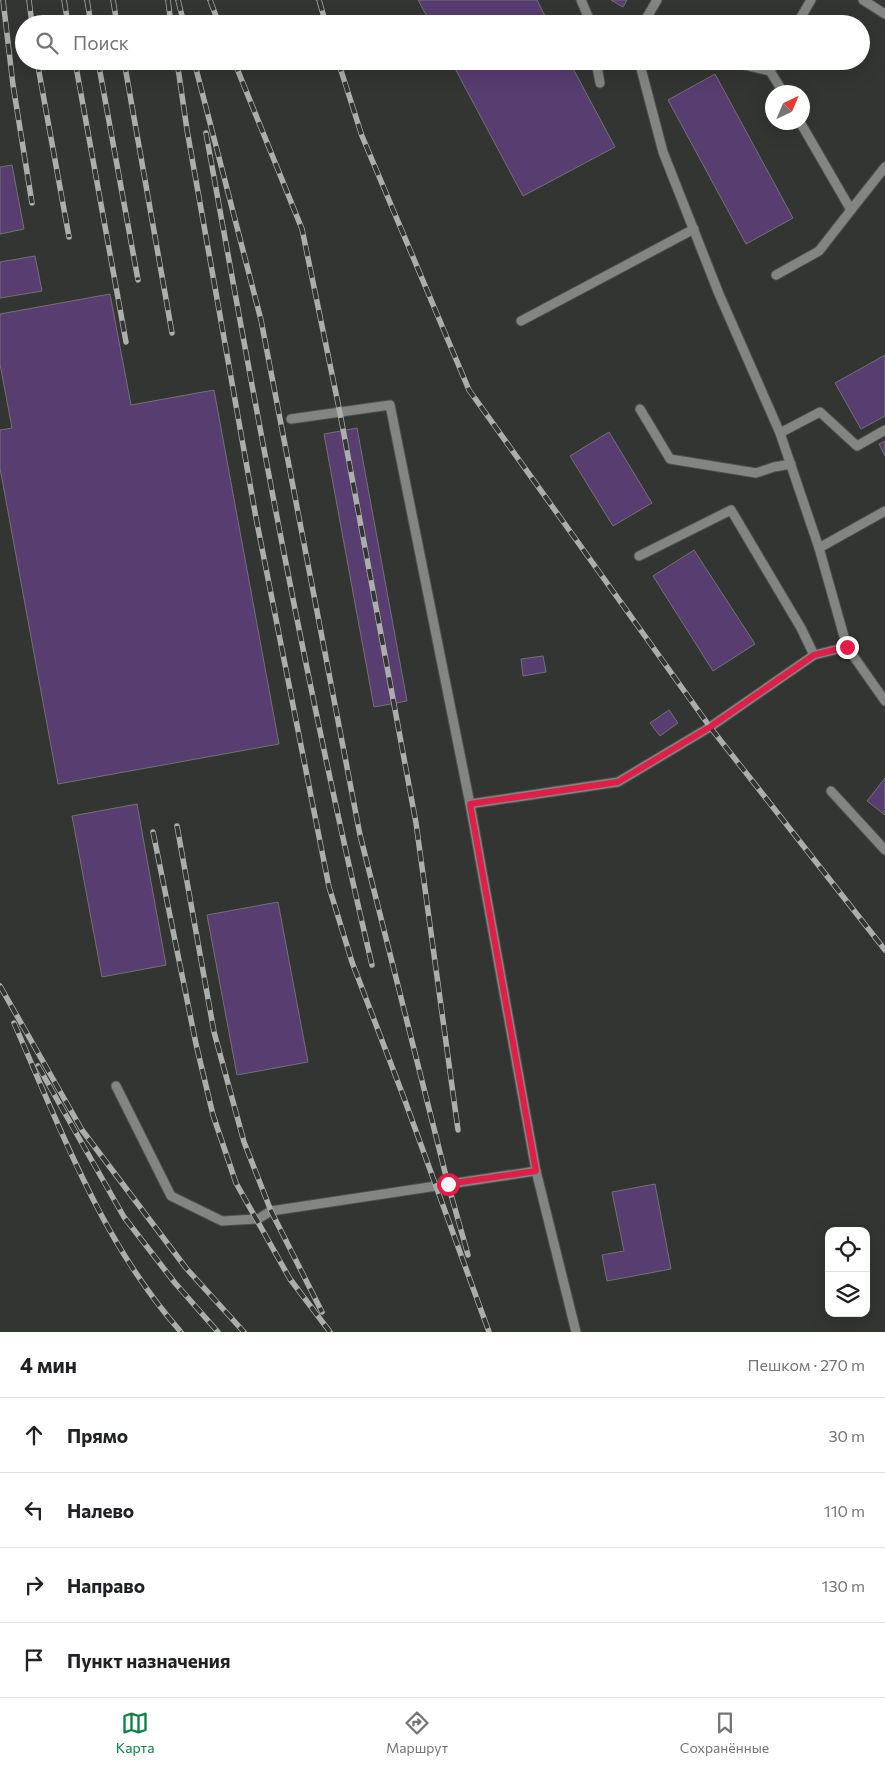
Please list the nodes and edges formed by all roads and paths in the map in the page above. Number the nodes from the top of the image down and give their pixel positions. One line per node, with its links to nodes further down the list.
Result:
1 (581, 0): 6 (lane)
2 (657, 0): 7 (lane)
3 (811, 0): 8 (lane)
4 (864, 0): 5 (lane)
5 (885, 14)
6 (588, 15)
7 (648, 15)
8 (802, 15)
9 (598, 70): 13 (lane)
10 (641, 70): 18 (lane)
11 (766, 70): 12 (lane)
12 (770, 71): 14 (lane)
13 (600, 83)
14 (779, 85)
15 (805, 130): 17 (lane)
16 (885, 167): 17 (lane)
17 (851, 210): 19 (lane)
18 (694, 229): 20 (lane); 24 (lane)
19 (776, 275)
20 (521, 321)
21 (640, 409): 25 (lane)
22 (291, 420): 33 (lane)
23 (885, 430): 24 (lane)
24 (780, 434): 25 (lane)
25 (791, 464): 27 (lane)
26 (885, 510): 27 (lane)
27 (819, 548): 29 (lane)
28 (639, 556): 30 (lane)
29 (847, 647): 30 (lane); 31 (lane)
30 (814, 655): 33 (lane)
31 (885, 701)
32 (831, 791): 34 (lane)
33 (470, 804): 36 (lane)
34 (885, 850)
35 (116, 1086): 36 (lane)
36 (536, 1171): 37 (lane)
37 (576, 1332)

